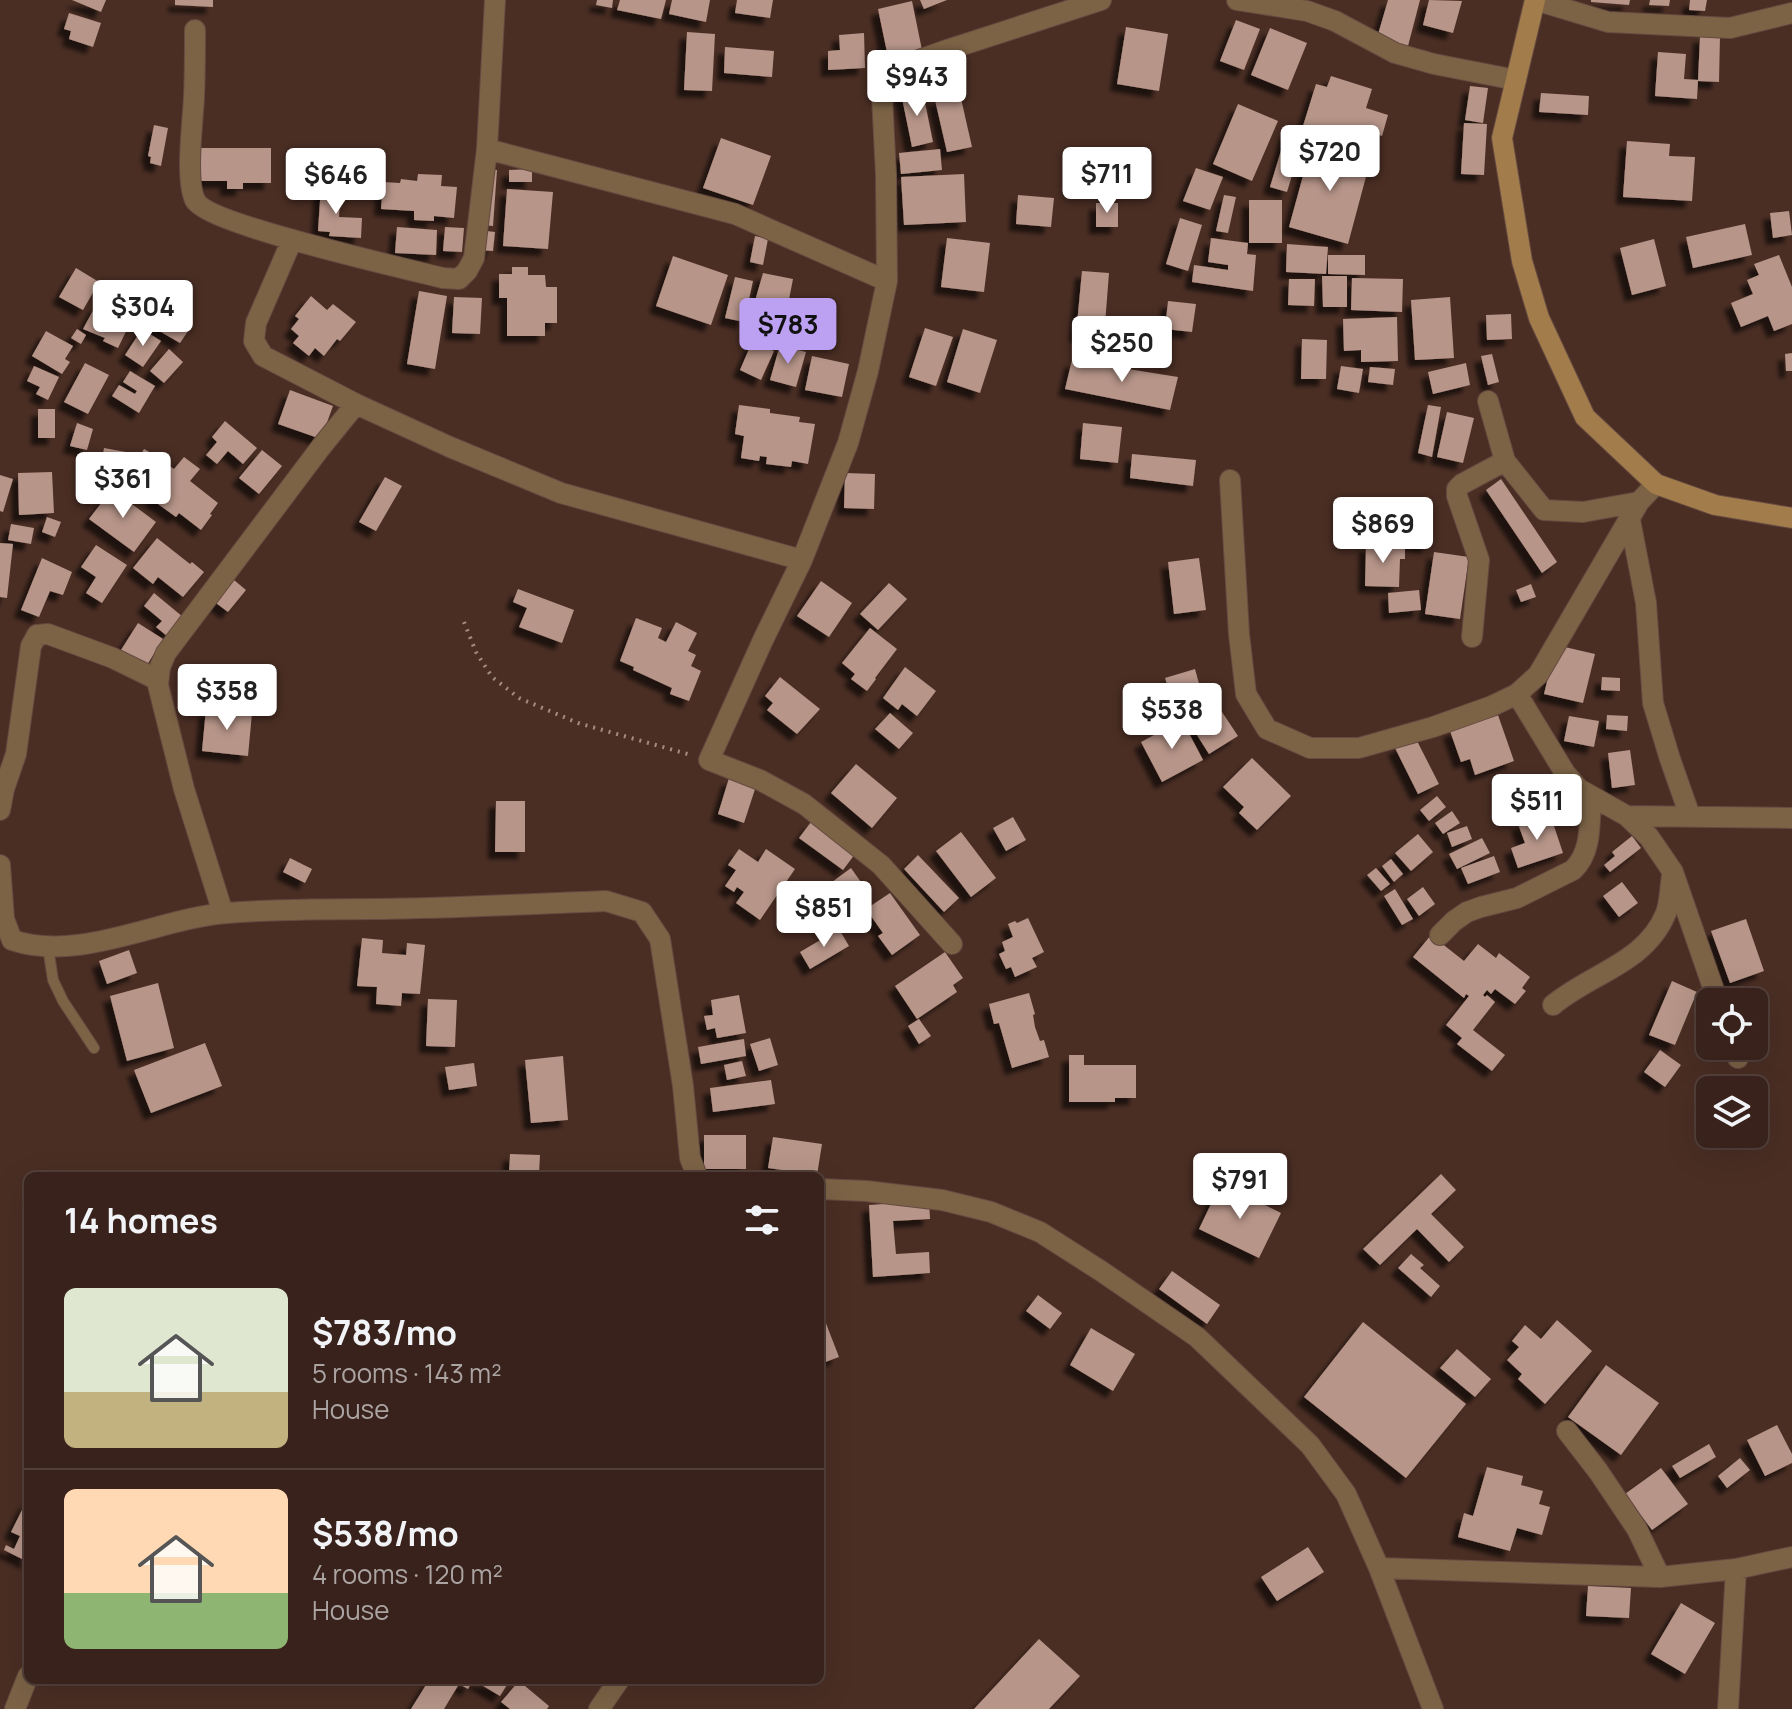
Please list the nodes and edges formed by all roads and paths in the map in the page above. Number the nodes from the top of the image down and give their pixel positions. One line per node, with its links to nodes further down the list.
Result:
1 (495, 0): 8 (street)
2 (1101, 0): 10 (street)
3 (1237, 0): 7 (street)
4 (1535, 0): 5 (street); 7 (street)
5 (1792, 13)
6 (195, 30): 9 (street)
7 (1516, 80): 15 (street)
8 (487, 149): 9 (street); 10 (street)
9 (292, 240): 12 (street)
10 (887, 281): 18 (street)
11 (1488, 401): 13 (street)
12 (356, 404): 18 (street); 21 (street)
13 (1505, 461): 16 (street); 20 (street)
14 (1230, 480): 22 (street)
15 (1656, 484): 16 (street); 17 (street)
16 (1634, 511): 22 (street); 28 (street)
17 (1792, 518)
18 (802, 560): 23 (street)
19 (464, 622): 23 (path)
20 (1472, 637)
21 (158, 680): 24 (street); 32 (street)
22 (1517, 694): 25 (street)
23 (709, 760): 35 (street)
24 (2, 788): 26 (street)
25 (1591, 796): 27 (street); 33 (street)
26 (0, 810)
27 (1627, 816): 28 (street); 31 (street)
28 (1690, 816): 29 (street)
29 (1792, 818)
30 (0, 865): 34 (street)
31 (1673, 872): 37 (street); 38 (street)
32 (223, 913): 36 (street); 40 (street)
33 (1440, 935)
34 (6, 942): 36 (street)
35 (952, 944)
36 (48, 947): 39 (lane)
37 (1713, 988)
38 (1553, 1005)
39 (94, 1048)
40 (695, 1172)
41 (824, 1189): 44 (street)
42 (1567, 1431): 46 (street)
43 (1792, 1557): 45 (street)
44 (1379, 1568): 46 (street); 51 (street)
45 (1736, 1569): 46 (street); 52 (street)
46 (1660, 1577)
47 (25, 1684): 49 (street)
48 (616, 1684): 50 (street)
49 (15, 1709)
50 (599, 1709)
51 (1433, 1709)
52 (1728, 1709)

